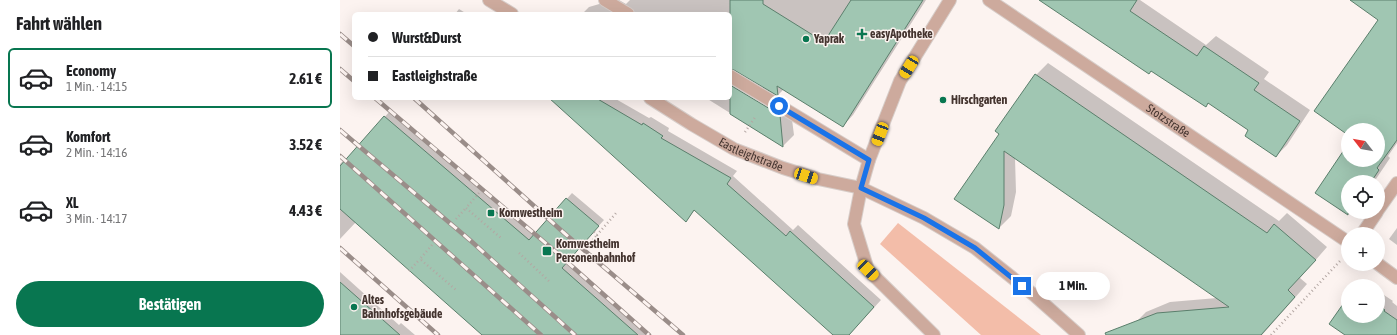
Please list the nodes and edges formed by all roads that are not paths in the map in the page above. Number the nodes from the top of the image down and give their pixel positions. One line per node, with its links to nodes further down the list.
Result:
1 (489, 0): 5 (street)
2 (605, 0): 6 (street)
3 (950, 0): 9 (street)
4 (989, 0): 13 (street, Stotzstraße)
5 (509, 12)
6 (625, 12)
7 (732, 77): 9 (street)
8 (653, 100): 11 (street, Eastleighstraße)
9 (869, 160): 11 (street)
10 (1397, 183): 12 (street)
11 (861, 188): 16 (street); 17 (street, Eastleighstraße)
12 (1385, 200)
13 (1341, 237)
14 (1385, 269): 15 (street)
15 (1397, 278)
16 (934, 335)
17 (1079, 335)

